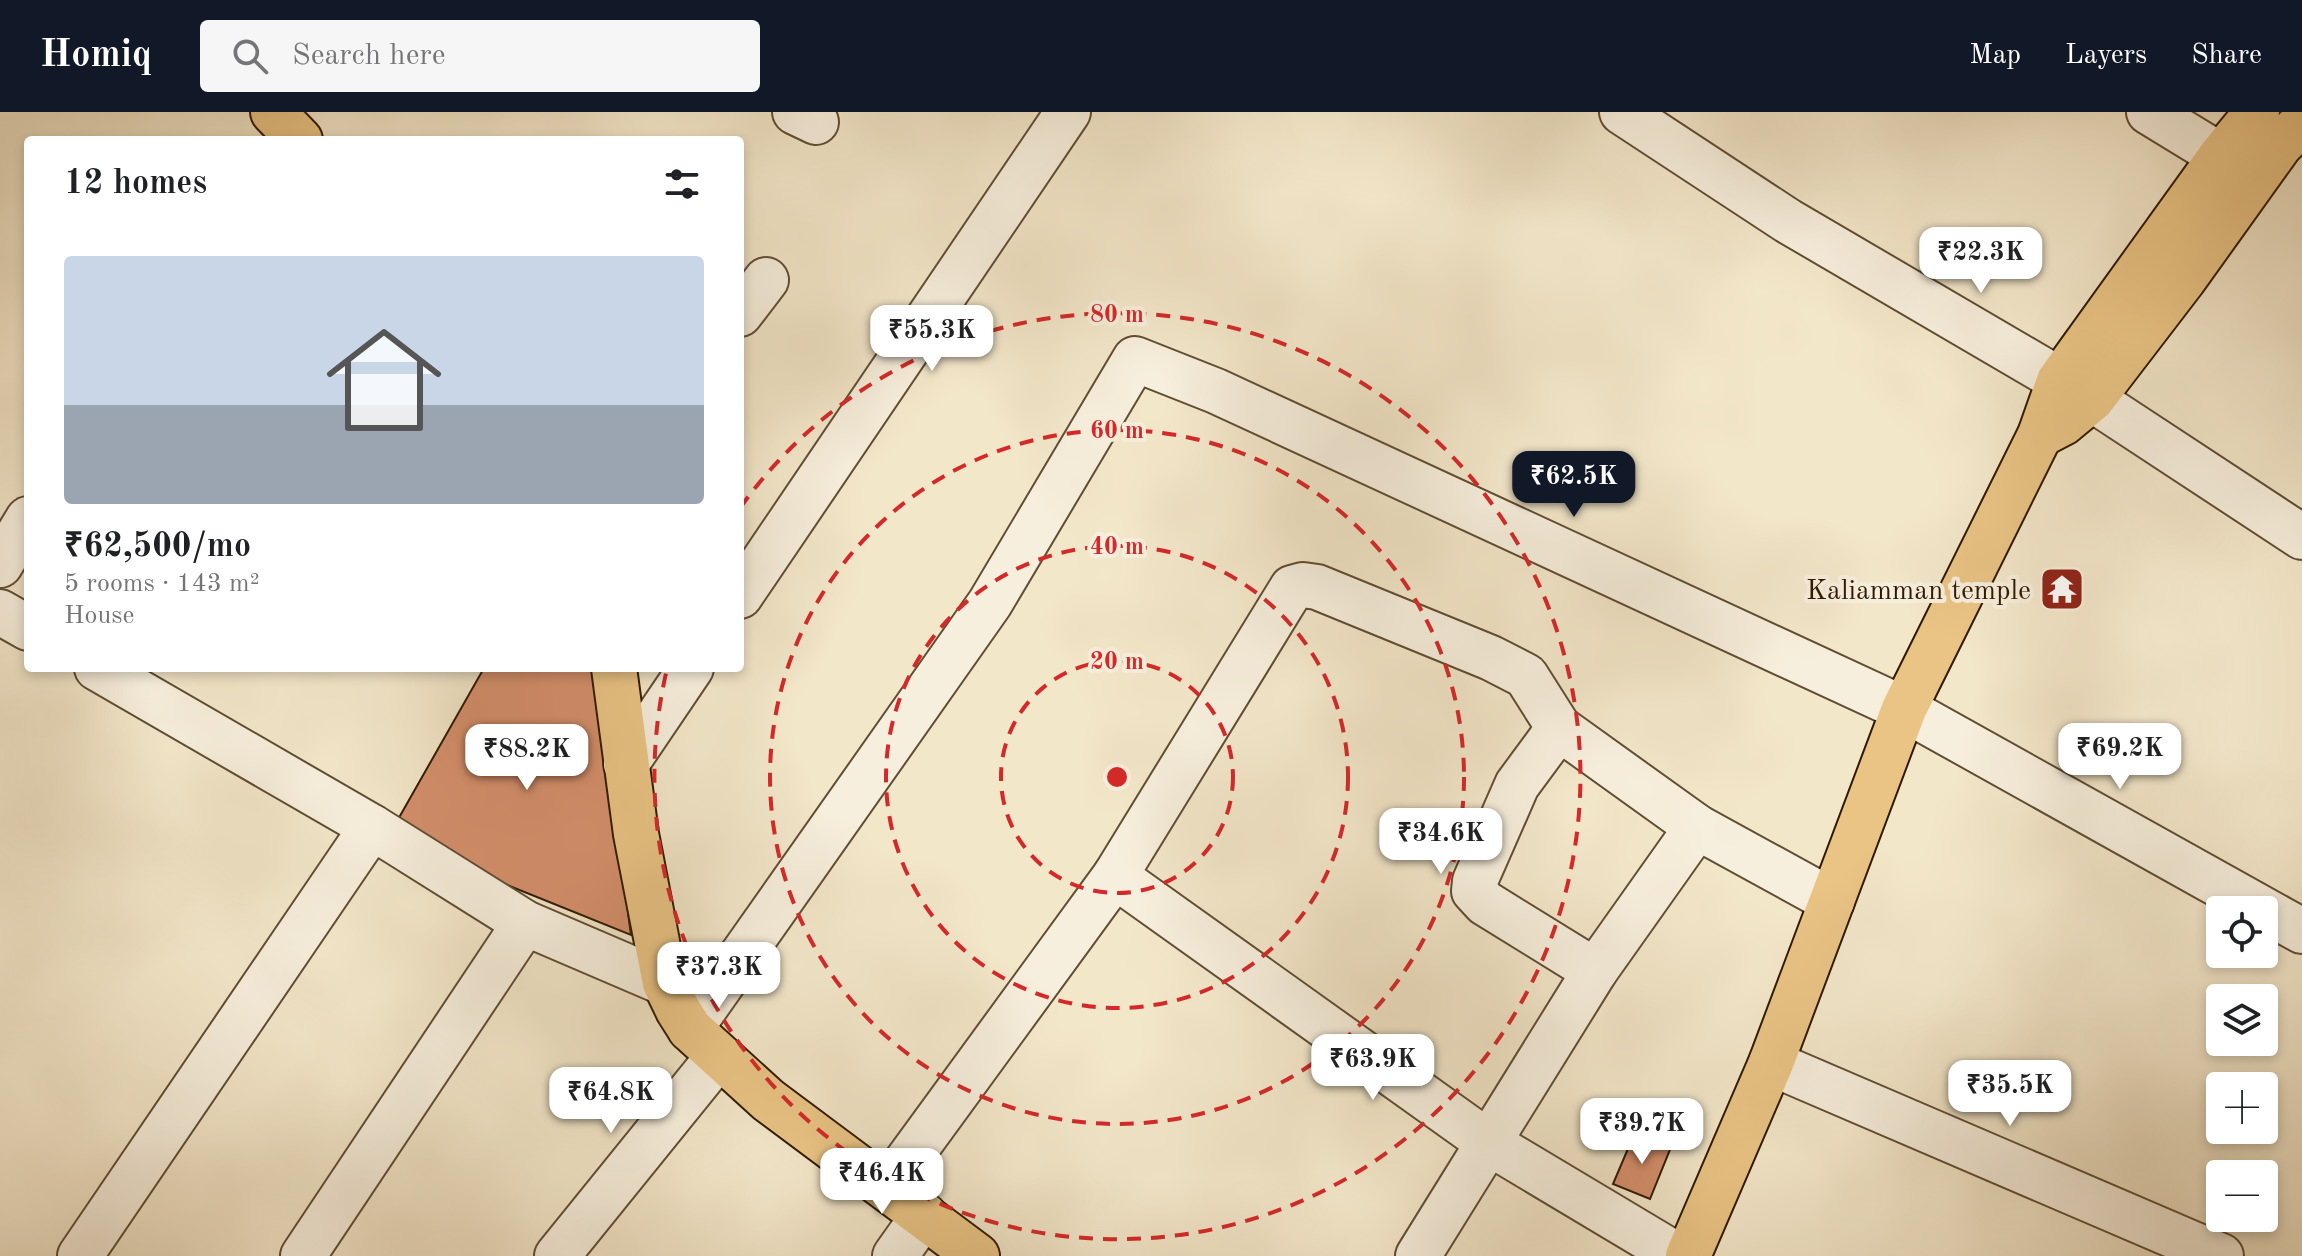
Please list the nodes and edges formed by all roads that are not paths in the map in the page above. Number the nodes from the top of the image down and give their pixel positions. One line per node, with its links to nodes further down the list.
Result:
1 (1068, 112): 13 (street)
2 (1622, 112): 9 (street)
3 (2149, 112): 6 (street)
4 (2257, 112): 6 (main road)
5 (2302, 123): 9 (main road)
6 (2221, 156): 9 (main road)
7 (766, 280): 8 (street)
8 (744, 309)
9 (2075, 390): 11 (street); 19 (main road)
10 (24, 526): 12 (street)
11 (2302, 537)
12 (0, 565)
13 (744, 590)
14 (0, 612): 15 (street)
15 (24, 626)
16 (104, 672): 22 (street)
17 (614, 672): 21 (main road)
18 (688, 672): 21 (street)
19 (1904, 709): 25 (main road); 27 (street); 30 (street)
20 (1559, 728): 23 (street); 24 (street); 28 (street)
21 (626, 764): 29 (main road)
22 (372, 827): 26 (street); 35 (street)
23 (1697, 827): 25 (street); 28 (street)
24 (1115, 876): 32 (street); 33 (street)
25 (1832, 901): 31 (main road)
26 (525, 923): 29 (street); 36 (street)
27 (2302, 931)
28 (1595, 971): 32 (street)
29 (665, 983): 30 (main road)
30 (704, 1043): 33 (main road); 37 (street)
31 (1771, 1063): 42 (main road); 43 (street)
32 (1489, 1143): 40 (street); 41 (street)
33 (888, 1187): 34 (main road)
34 (924, 1215): 38 (street); 39 (main road)
35 (80, 1256)
36 (303, 1256)
37 (557, 1256)
38 (895, 1256)
39 (977, 1256)
40 (1418, 1256)
41 (1678, 1256)
42 (1688, 1256)
43 (2221, 1256)

